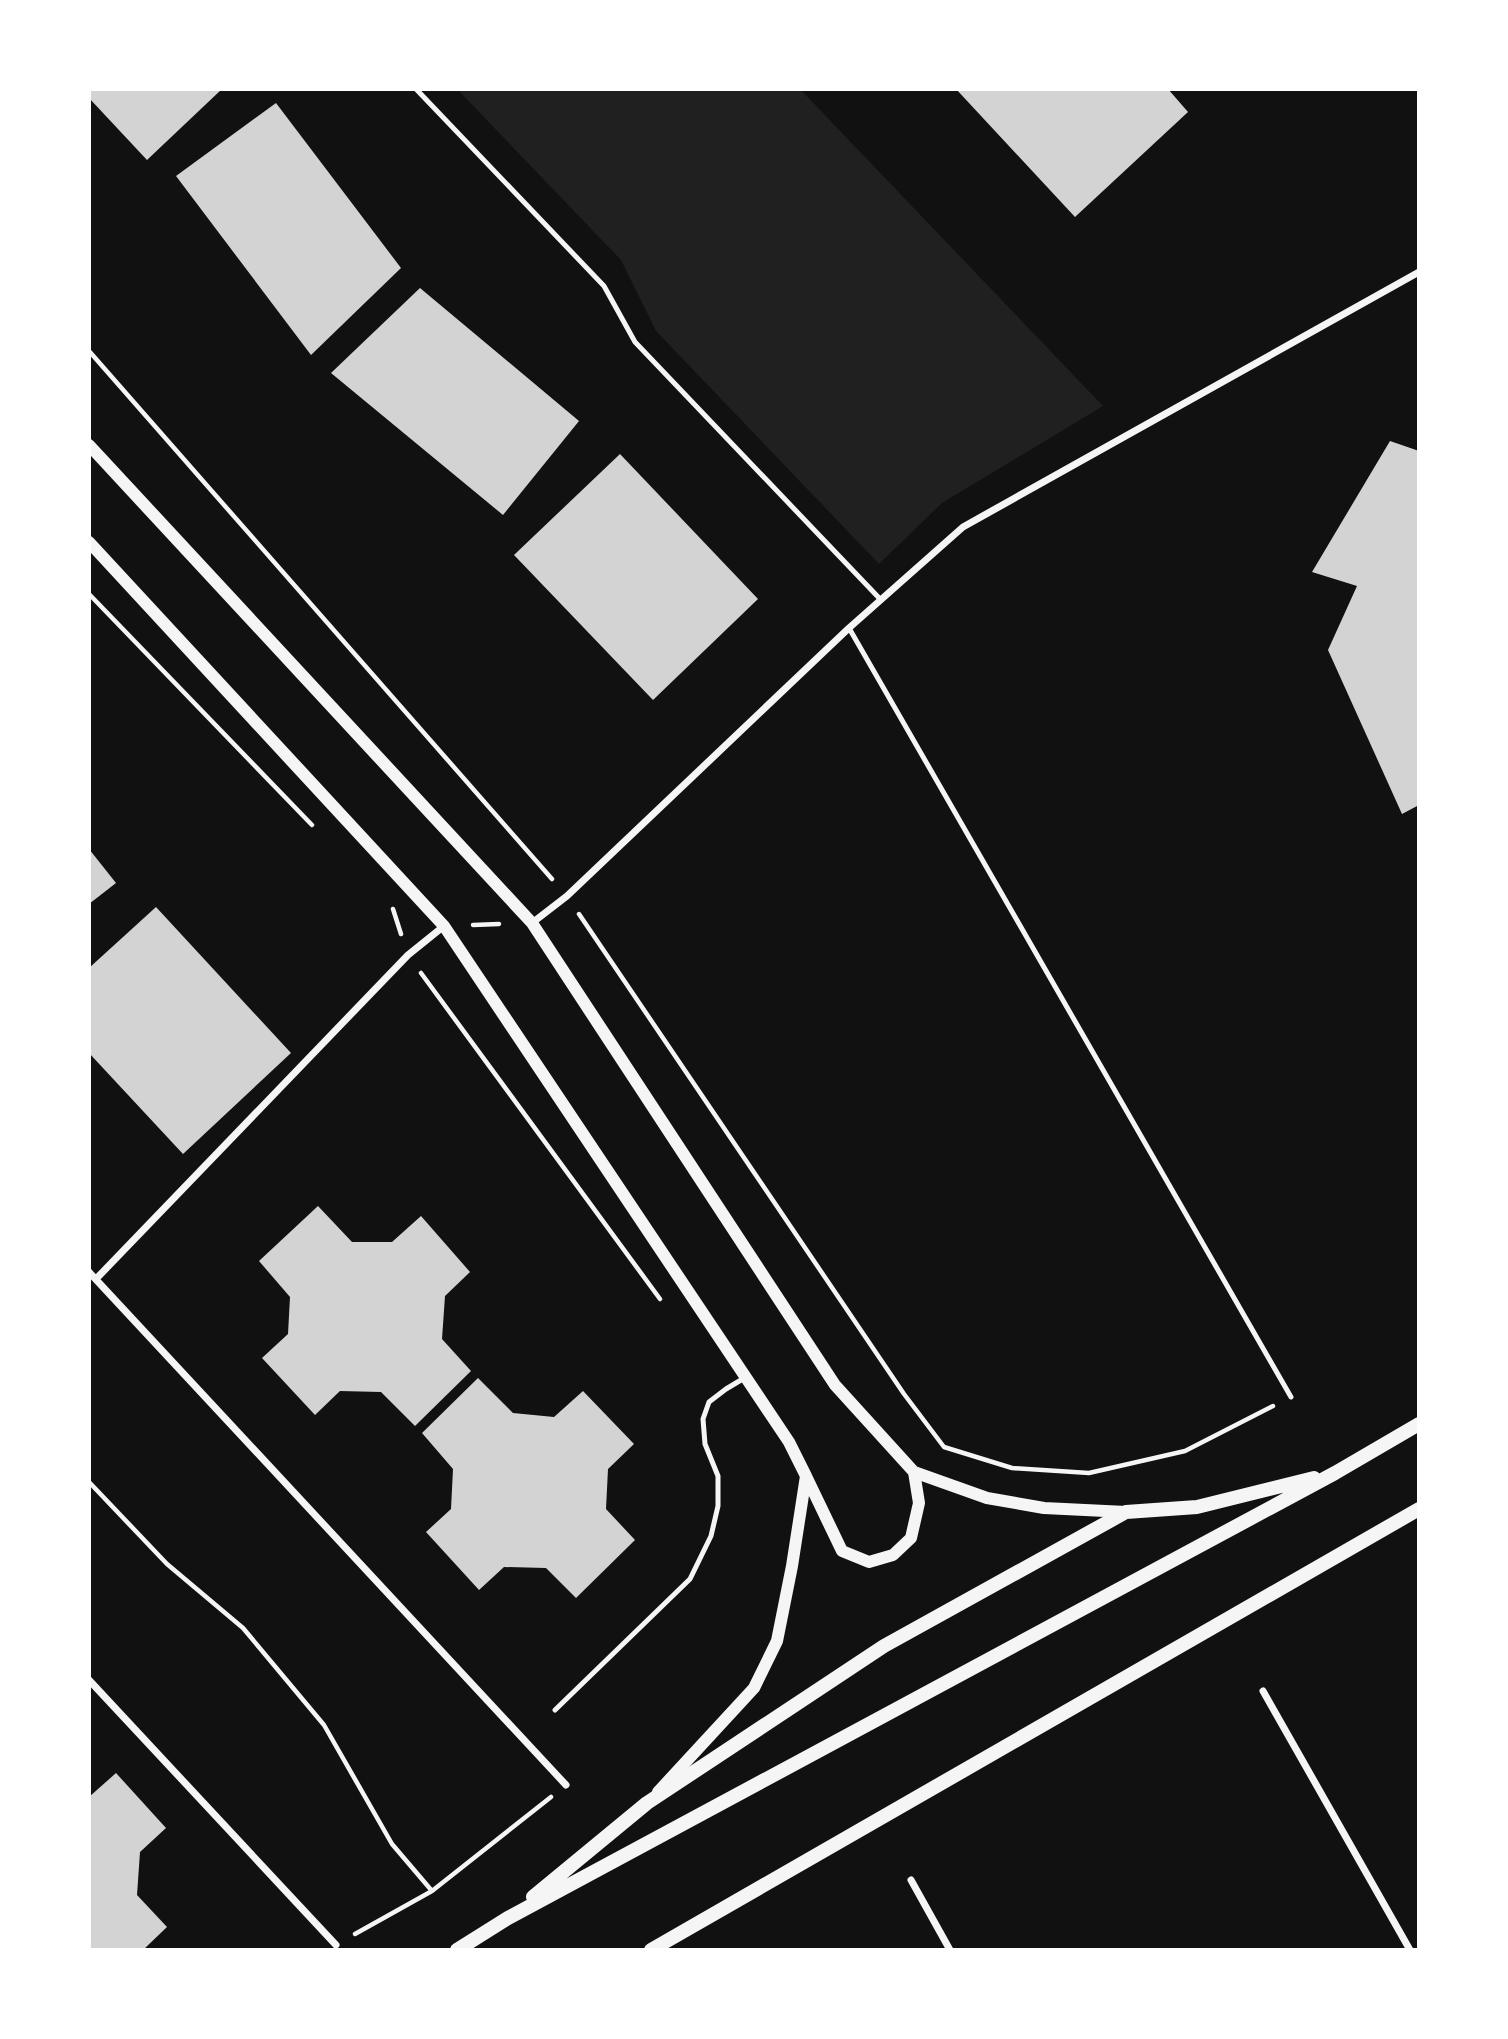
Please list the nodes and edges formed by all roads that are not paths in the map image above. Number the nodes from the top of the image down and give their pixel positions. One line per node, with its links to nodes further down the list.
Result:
1 (416, 89): 5 (lane)
2 (1419, 272): 5 (street)
3 (89, 445): 7 (street)
4 (89, 542): 8 (street)
5 (881, 600): 6 (street)
6 (849, 628): 7 (street); 12 (lane)
7 (532, 923): 14 (street)
8 (444, 926): 10 (street); 11 (street)
9 (89, 1272): 10 (street)
10 (96, 1279): 22 (street)
11 (746, 1377): 16 (street); 21 (lane)
12 (1291, 1397)
13 (1419, 1424): 15 (main road)
14 (914, 1472): 16 (street); 18 (street)
15 (1335, 1473): 18 (main road); 25 (main road)
16 (806, 1476): 23 (street)
17 (1419, 1509): 28 (main road)
18 (1126, 1512): 23 (main road)
19 (89, 1680): 26 (street)
20 (1263, 1691): 30 (street)
21 (555, 1710)
22 (566, 1785)
23 (647, 1803): 25 (main road)
24 (911, 1880): 29 (street)
25 (508, 1917): 27 (main road)
26 (336, 1945)
27 (457, 1950)
28 (651, 1950)
29 (950, 1950)
30 (1410, 1950)

